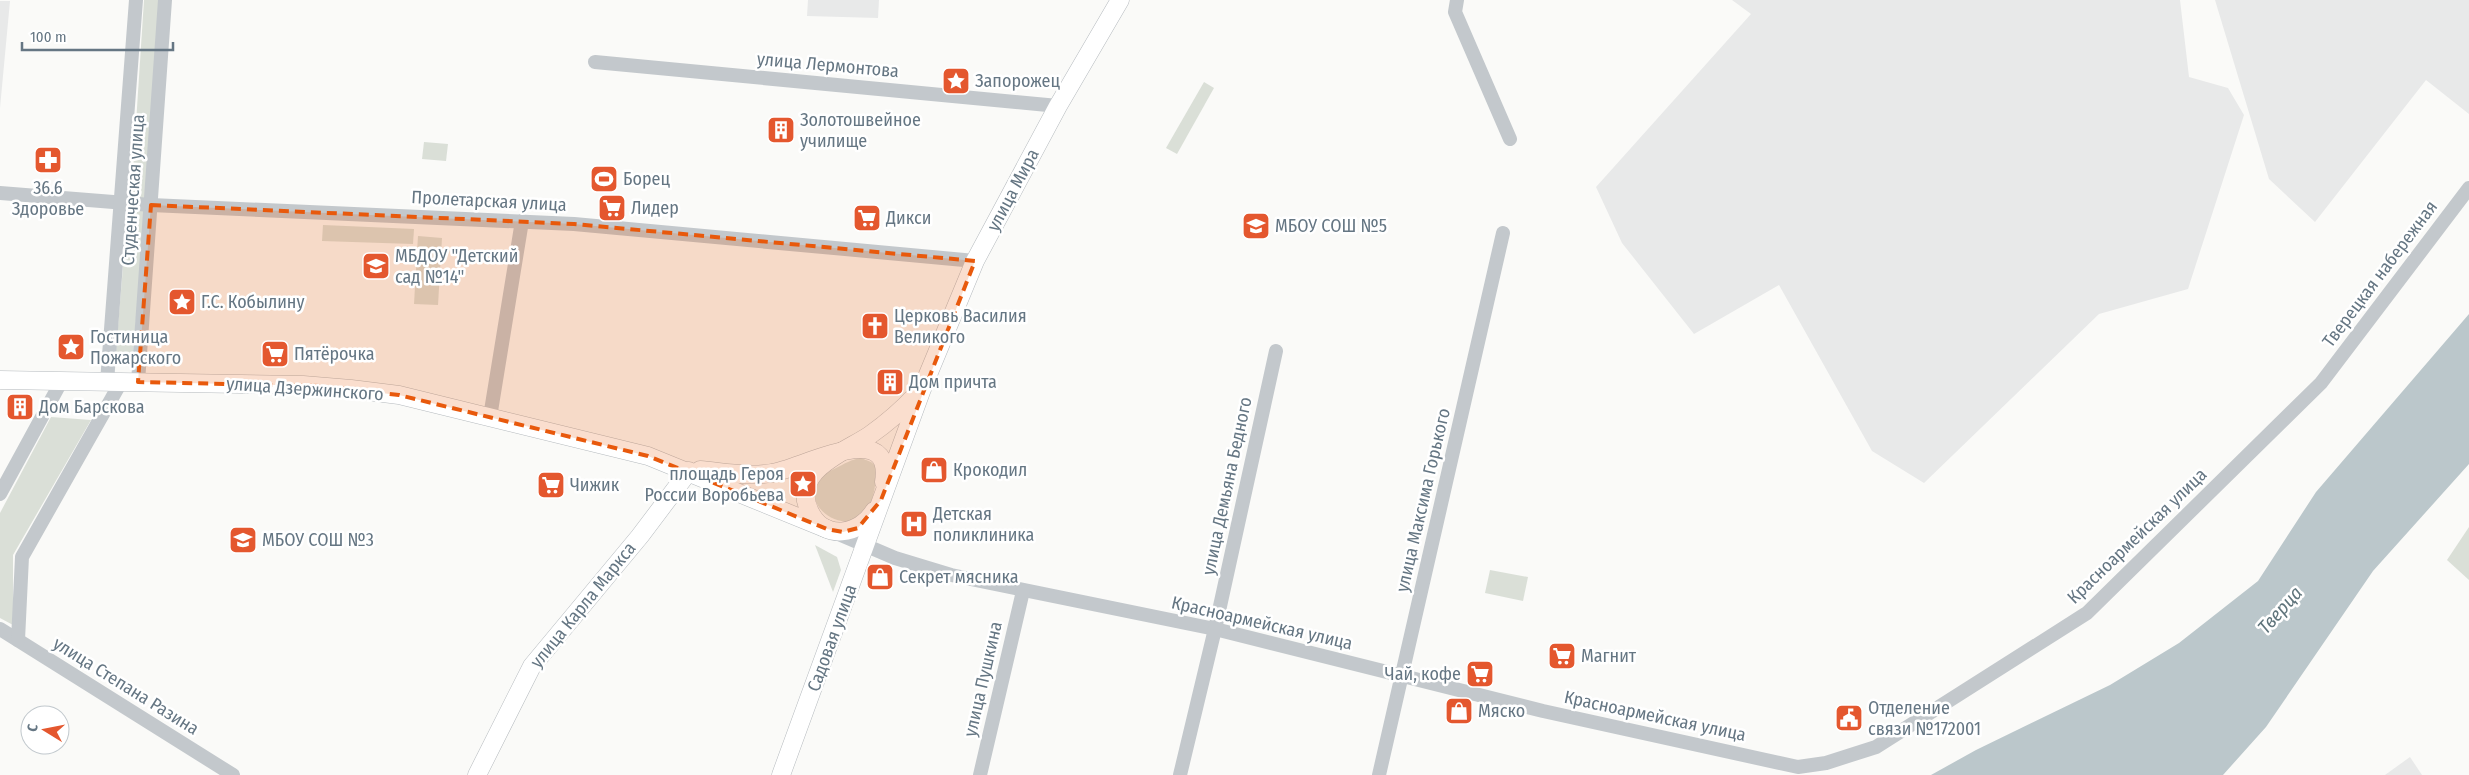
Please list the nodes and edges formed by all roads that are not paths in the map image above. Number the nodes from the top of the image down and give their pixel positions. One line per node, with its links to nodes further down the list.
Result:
1 (136, 0): 10 (street, Студенческая улица)
2 (165, 0): 11 (street, Студенческая улица)
3 (1120, 0): 6 (main road, улица Мира)
4 (1457, 0): 7 (street)
5 (595, 62): 6 (street, улица Лермонтова)
6 (1058, 106): 14 (main road, улица Мира)
7 (1510, 139)
8 (2469, 188): 20 (street, Тверецкая набережная)
9 (0, 193): 10 (street, Пролетарская улица)
10 (120, 202): 11 (street, Пролетарская улица); 18 (street, Студенческая улица)
11 (151, 205): 12 (street, Пролетарская улица); 19 (street, Студенческая улица)
12 (522, 221): 14 (street, Пролетарская улица); 22 (street)
13 (1503, 233): 33 (street, улица Максима Горького)
14 (975, 261): 21 (main road, улица Мира)
15 (1276, 351): 31 (street, улица Демьяна Бедного)
16 (0, 380): 17 (main road, улица Дзержинского)
17 (61, 382): 18 (main road, улица Дзержинского); 25 (street)
18 (114, 382): 19 (main road, улица Дзержинского); 32 (street)
19 (138, 382): 22 (main road, улица Дзержинского)
20 (2321, 383): 34 (street, Красноармейская улица)
21 (922, 388): 23 (main road, улица Мира); 26 (main road, улица Мира)
22 (490, 417): 24 (main road, улица Дзержинского)
23 (839, 452): 24 (main road); 26 (main road); 27 (main road)
24 (689, 472): 27 (main road, улица Дзержинского); 36 (main road, улица Карла Маркса)
25 (0, 494)
26 (881, 500): 27 (main road); 28 (main road, Садовая улица)
27 (826, 528): 28 (street, Красноармейская улица)
28 (865, 546): 29 (street, Красноармейская улица); 37 (main road, Садовая улица)
29 (1023, 591): 31 (street, Красноармейская улица); 38 (street, улица Пушкина)
30 (0, 629): 32 (street, улица Степана Разина)
31 (1215, 629): 33 (street, Красноармейская улица); 39 (street, улица Демьяна Бедного)
32 (18, 640): 35 (street, улица Степана Разина)
33 (1402, 676): 34 (street, Красноармейская улица); 40 (street, улица Максима Горького)
34 (1796, 771)
35 (233, 775)
36 (477, 775)
37 (781, 775)
38 (980, 775)
39 (1180, 775)
40 (1379, 775)

